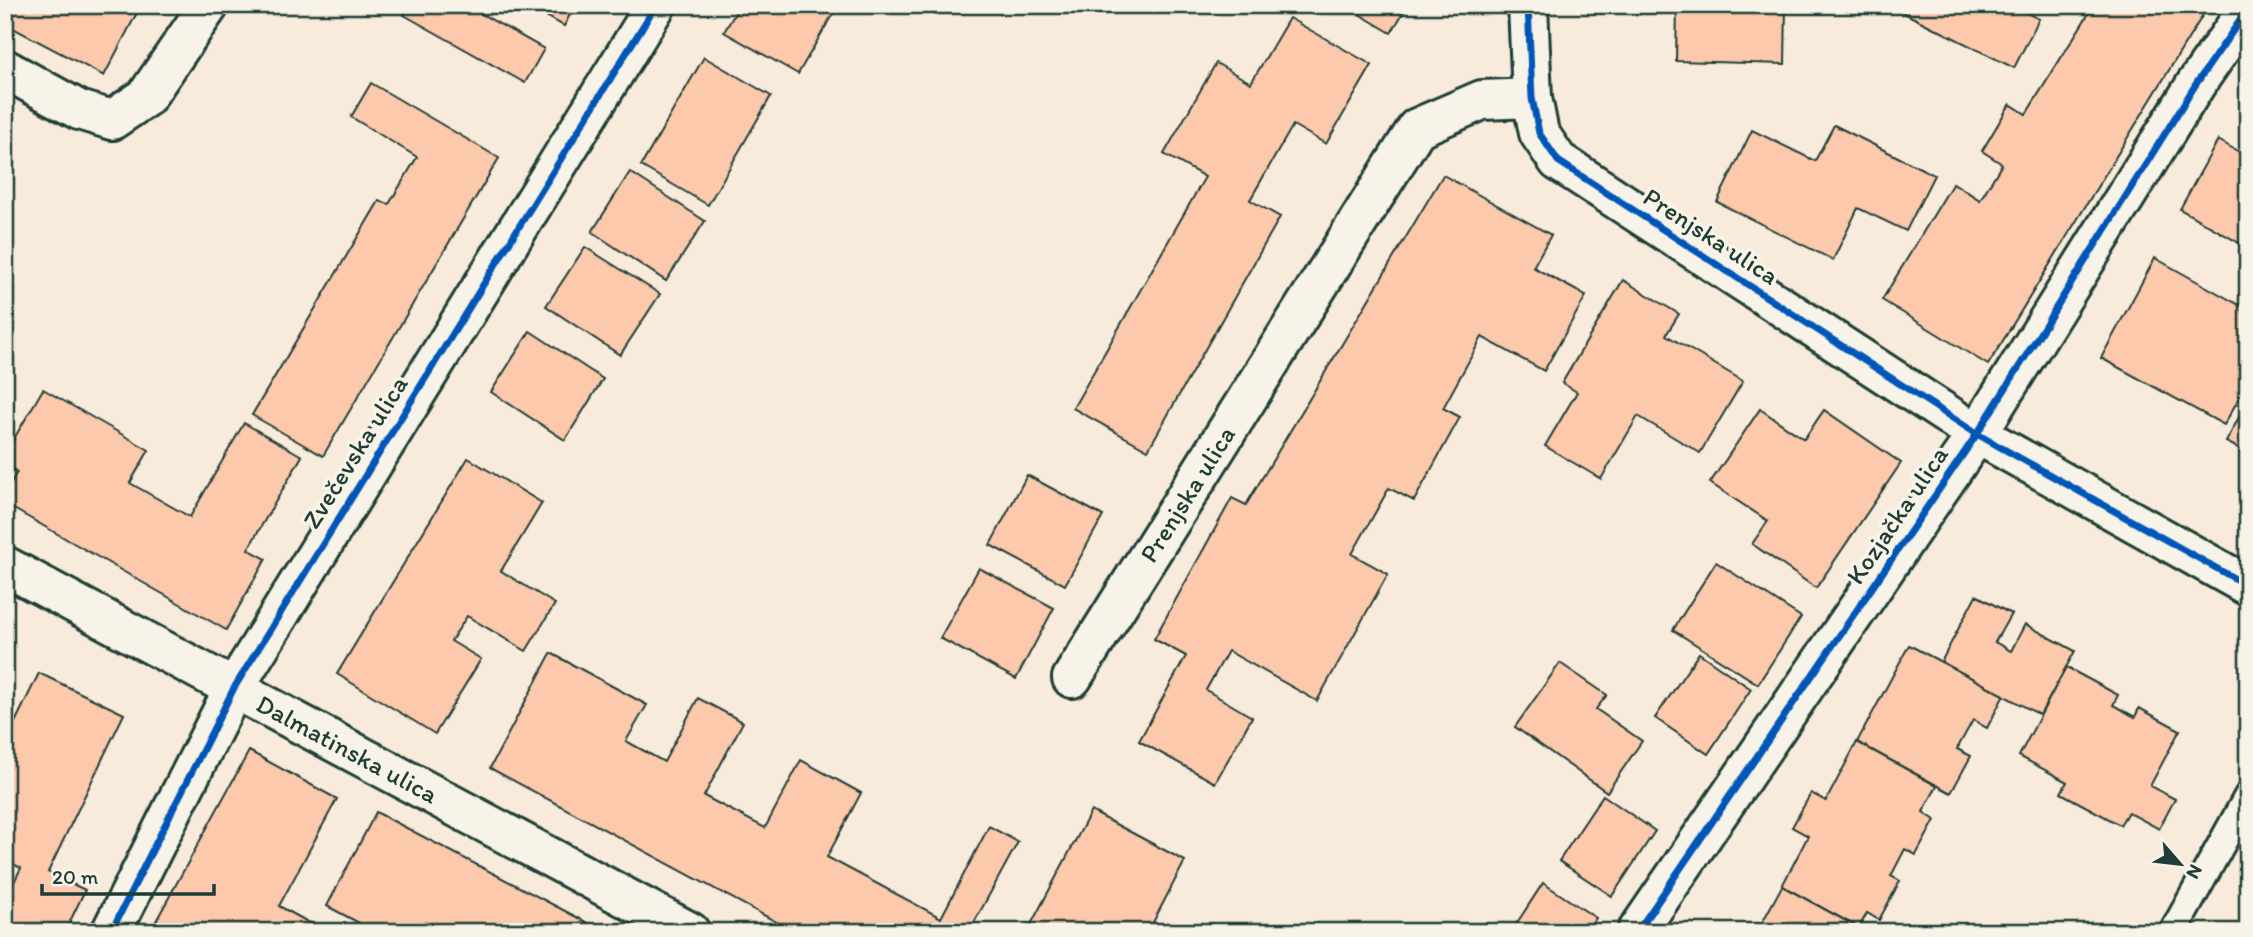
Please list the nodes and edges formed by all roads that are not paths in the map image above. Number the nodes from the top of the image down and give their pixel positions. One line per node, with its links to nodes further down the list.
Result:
1 (209, 5): 5 (street)
2 (656, 5): 11 (street, Zvečevska ulica)
3 (1528, 5): 6 (street, Prenjska ulica)
4 (2248, 9): 7 (street, Kozjačka ulica)
5 (5, 69)
6 (1532, 98): 7 (street, Prenjska ulica); 10 (street, Prenjska ulica)
7 (1978, 435): 9 (street, Prenjska ulica); 15 (street, Kozjačka ulica)
8 (5, 566): 11 (street, Dalmatinska ulica)
9 (2248, 586)
10 (1072, 678)
11 (234, 688): 13 (street, Zvečevska ulica); 14 (street, Dalmatinska ulica)
12 (2248, 796): 16 (lane)
13 (111, 932)
14 (690, 932)
15 (1637, 932)
16 (2173, 932)

